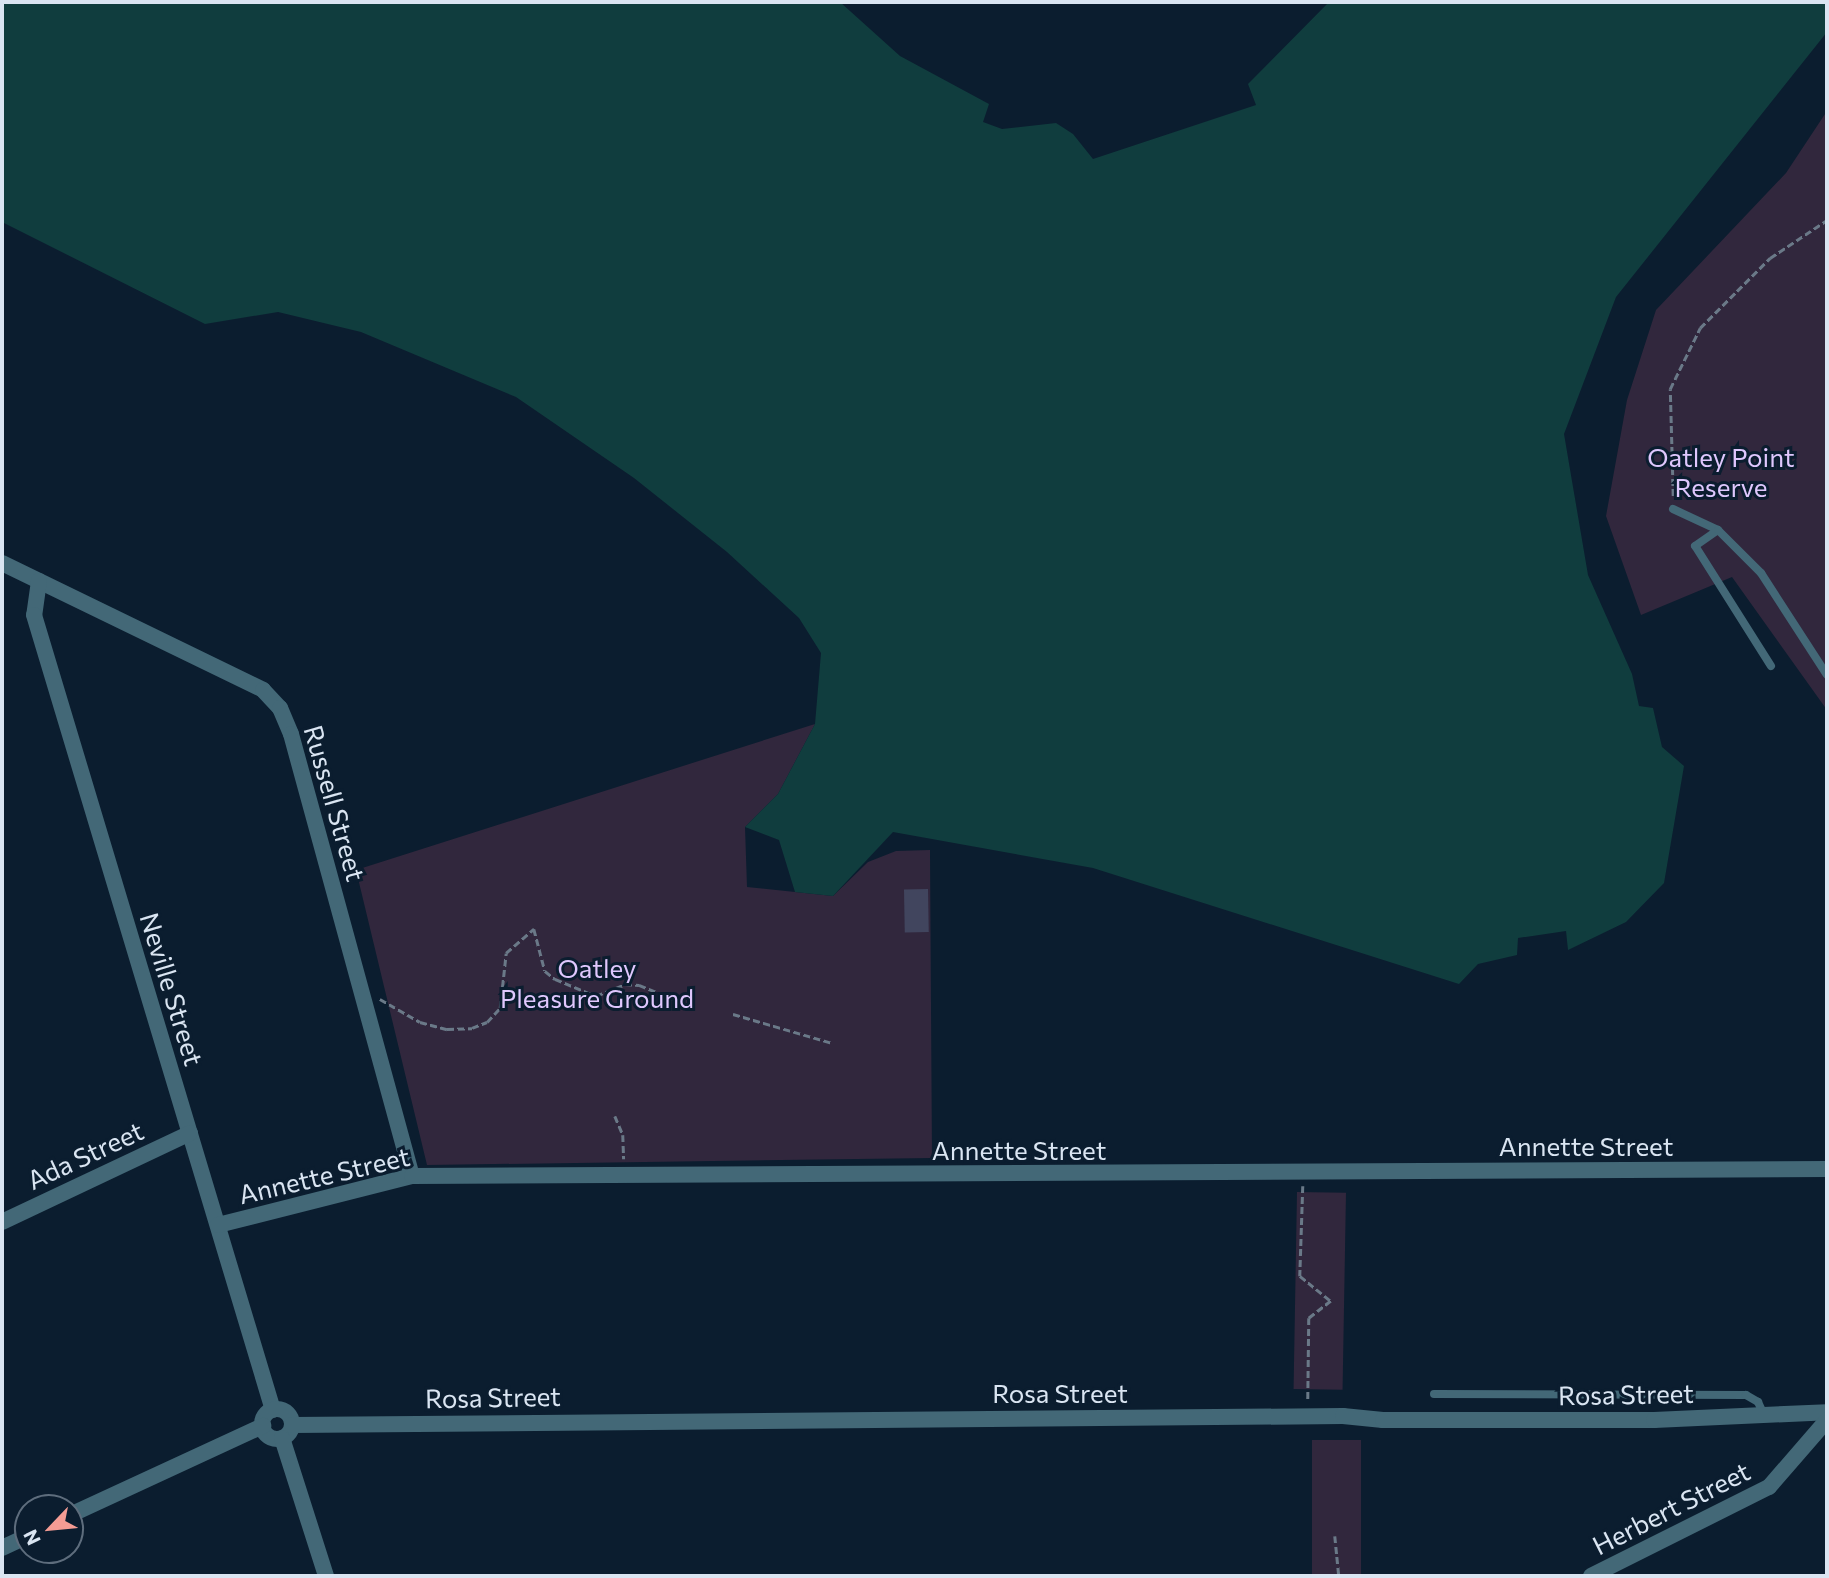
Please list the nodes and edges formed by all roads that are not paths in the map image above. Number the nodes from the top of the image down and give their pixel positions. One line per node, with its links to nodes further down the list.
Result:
1 (1673, 509): 2 (lane)
2 (1718, 530): 5 (lane); 6 (lane)
3 (2, 563): 4 (street, Russell Street)
4 (39, 581): 7 (street, Neville Street); 9 (street, Russell Street)
5 (1771, 666)
6 (1827, 675)
7 (190, 1133): 10 (street, Ada Street); 11 (street, Neville Street)
8 (1827, 1169): 9 (street, Annette Street)
9 (412, 1176): 11 (street, Annette Street)
10 (2, 1222)
11 (218, 1225): 13 (street, Neville Street)
12 (1434, 1394): 15 (lane)
13 (272, 1410): 17 (street); 18 (street)
14 (1827, 1412): 15 (street, Rosa Street)
15 (1764, 1415): 18 (street, Rosa Street)
16 (1827, 1420): 21 (street, Herbert Street)
17 (263, 1426): 18 (street); 19 (street)
18 (287, 1432): 20 (street)
19 (84, 1509)
20 (326, 1576)
21 (1591, 1576)

